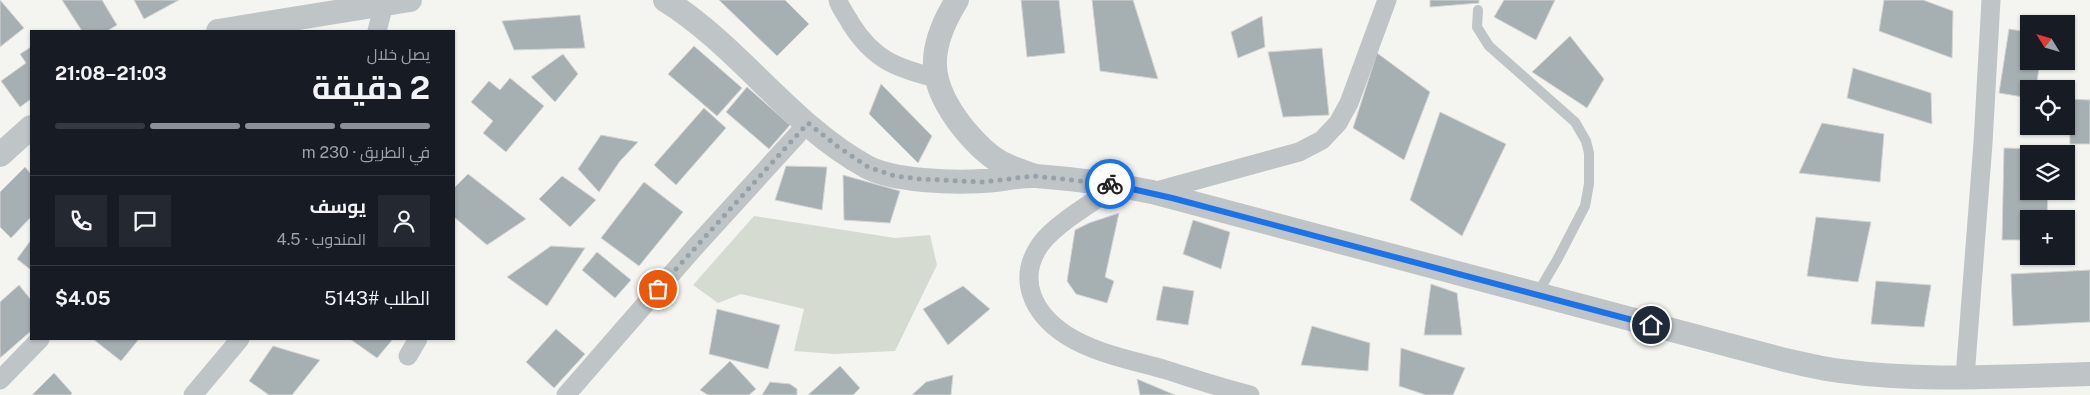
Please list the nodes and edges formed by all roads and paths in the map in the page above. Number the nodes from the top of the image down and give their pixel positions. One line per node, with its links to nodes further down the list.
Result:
1 (665, 0): 11 (street)
2 (838, 0): 10 (street)
3 (957, 0): 10 (street)
4 (1387, 0): 16 (street)
5 (1992, 0): 23 (street)
6 (402, 1): 8 (street); 9 (street)
7 (1478, 10): 17 (lane)
8 (230, 30)
9 (379, 30)
10 (936, 78): 14 (street)
11 (808, 123): 14 (street); 26 (street)
12 (30, 129): 13 (street)
13 (0, 155)
14 (1034, 176): 15 (street)
15 (1118, 185): 16 (street); 27 (street)
16 (1152, 192): 17 (street)
17 (1536, 295): 23 (street)
18 (39, 340): 24 (street)
19 (239, 340): 25 (street)
20 (417, 340): 21 (street)
21 (408, 356)
22 (2090, 374): 23 (street)
23 (1965, 377)
24 (0, 380)
25 (193, 395)
26 (566, 395)
27 (1250, 395)

